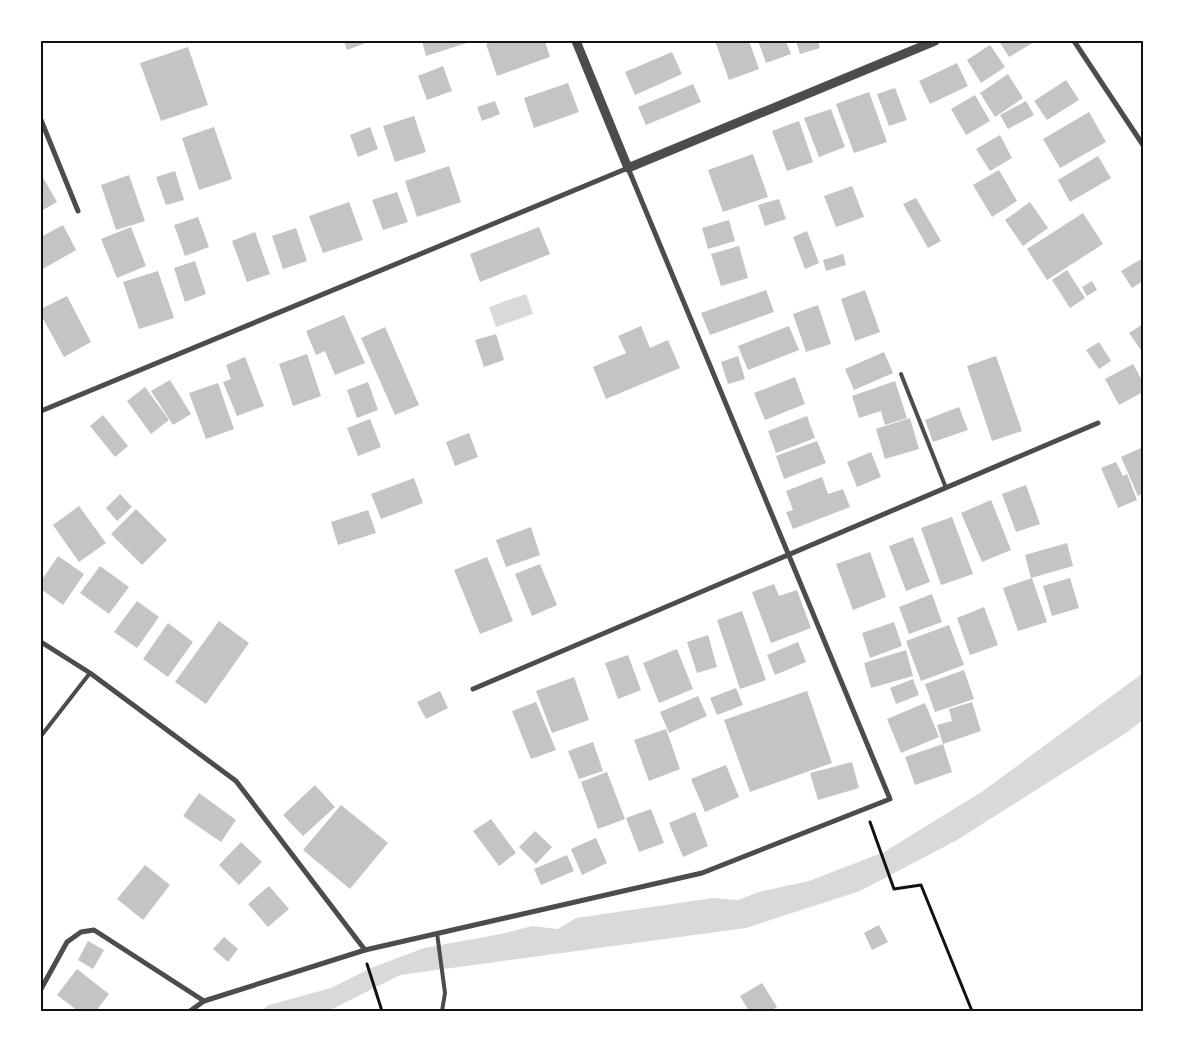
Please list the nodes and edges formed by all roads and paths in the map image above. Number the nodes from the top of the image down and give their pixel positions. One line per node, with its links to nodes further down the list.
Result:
1 (576, 41): 6 (street)
2 (935, 41): 6 (street)
3 (1074, 41): 5 (street)
4 (41, 120): 7 (street)
5 (1143, 145)
6 (628, 168): 9 (street); 12 (street)
7 (78, 211)
8 (901, 374): 11 (lane)
9 (41, 411)
10 (1098, 423): 11 (street)
11 (946, 488): 12 (street)
12 (788, 555): 15 (street); 18 (street)
13 (41, 642): 14 (street)
14 (90, 673): 16 (lane); 19 (street)
15 (473, 689)
16 (41, 736)
17 (876, 838): 26 (path)
18 (437, 933): 19 (street); 25 (lane)
19 (365, 950): 22 (street)
20 (366, 960): 24 (path)
21 (41, 989): 22 (street)
22 (204, 1001): 23 (street)
23 (190, 1011)
24 (382, 1011)
25 (442, 1011)
26 (972, 1011)

